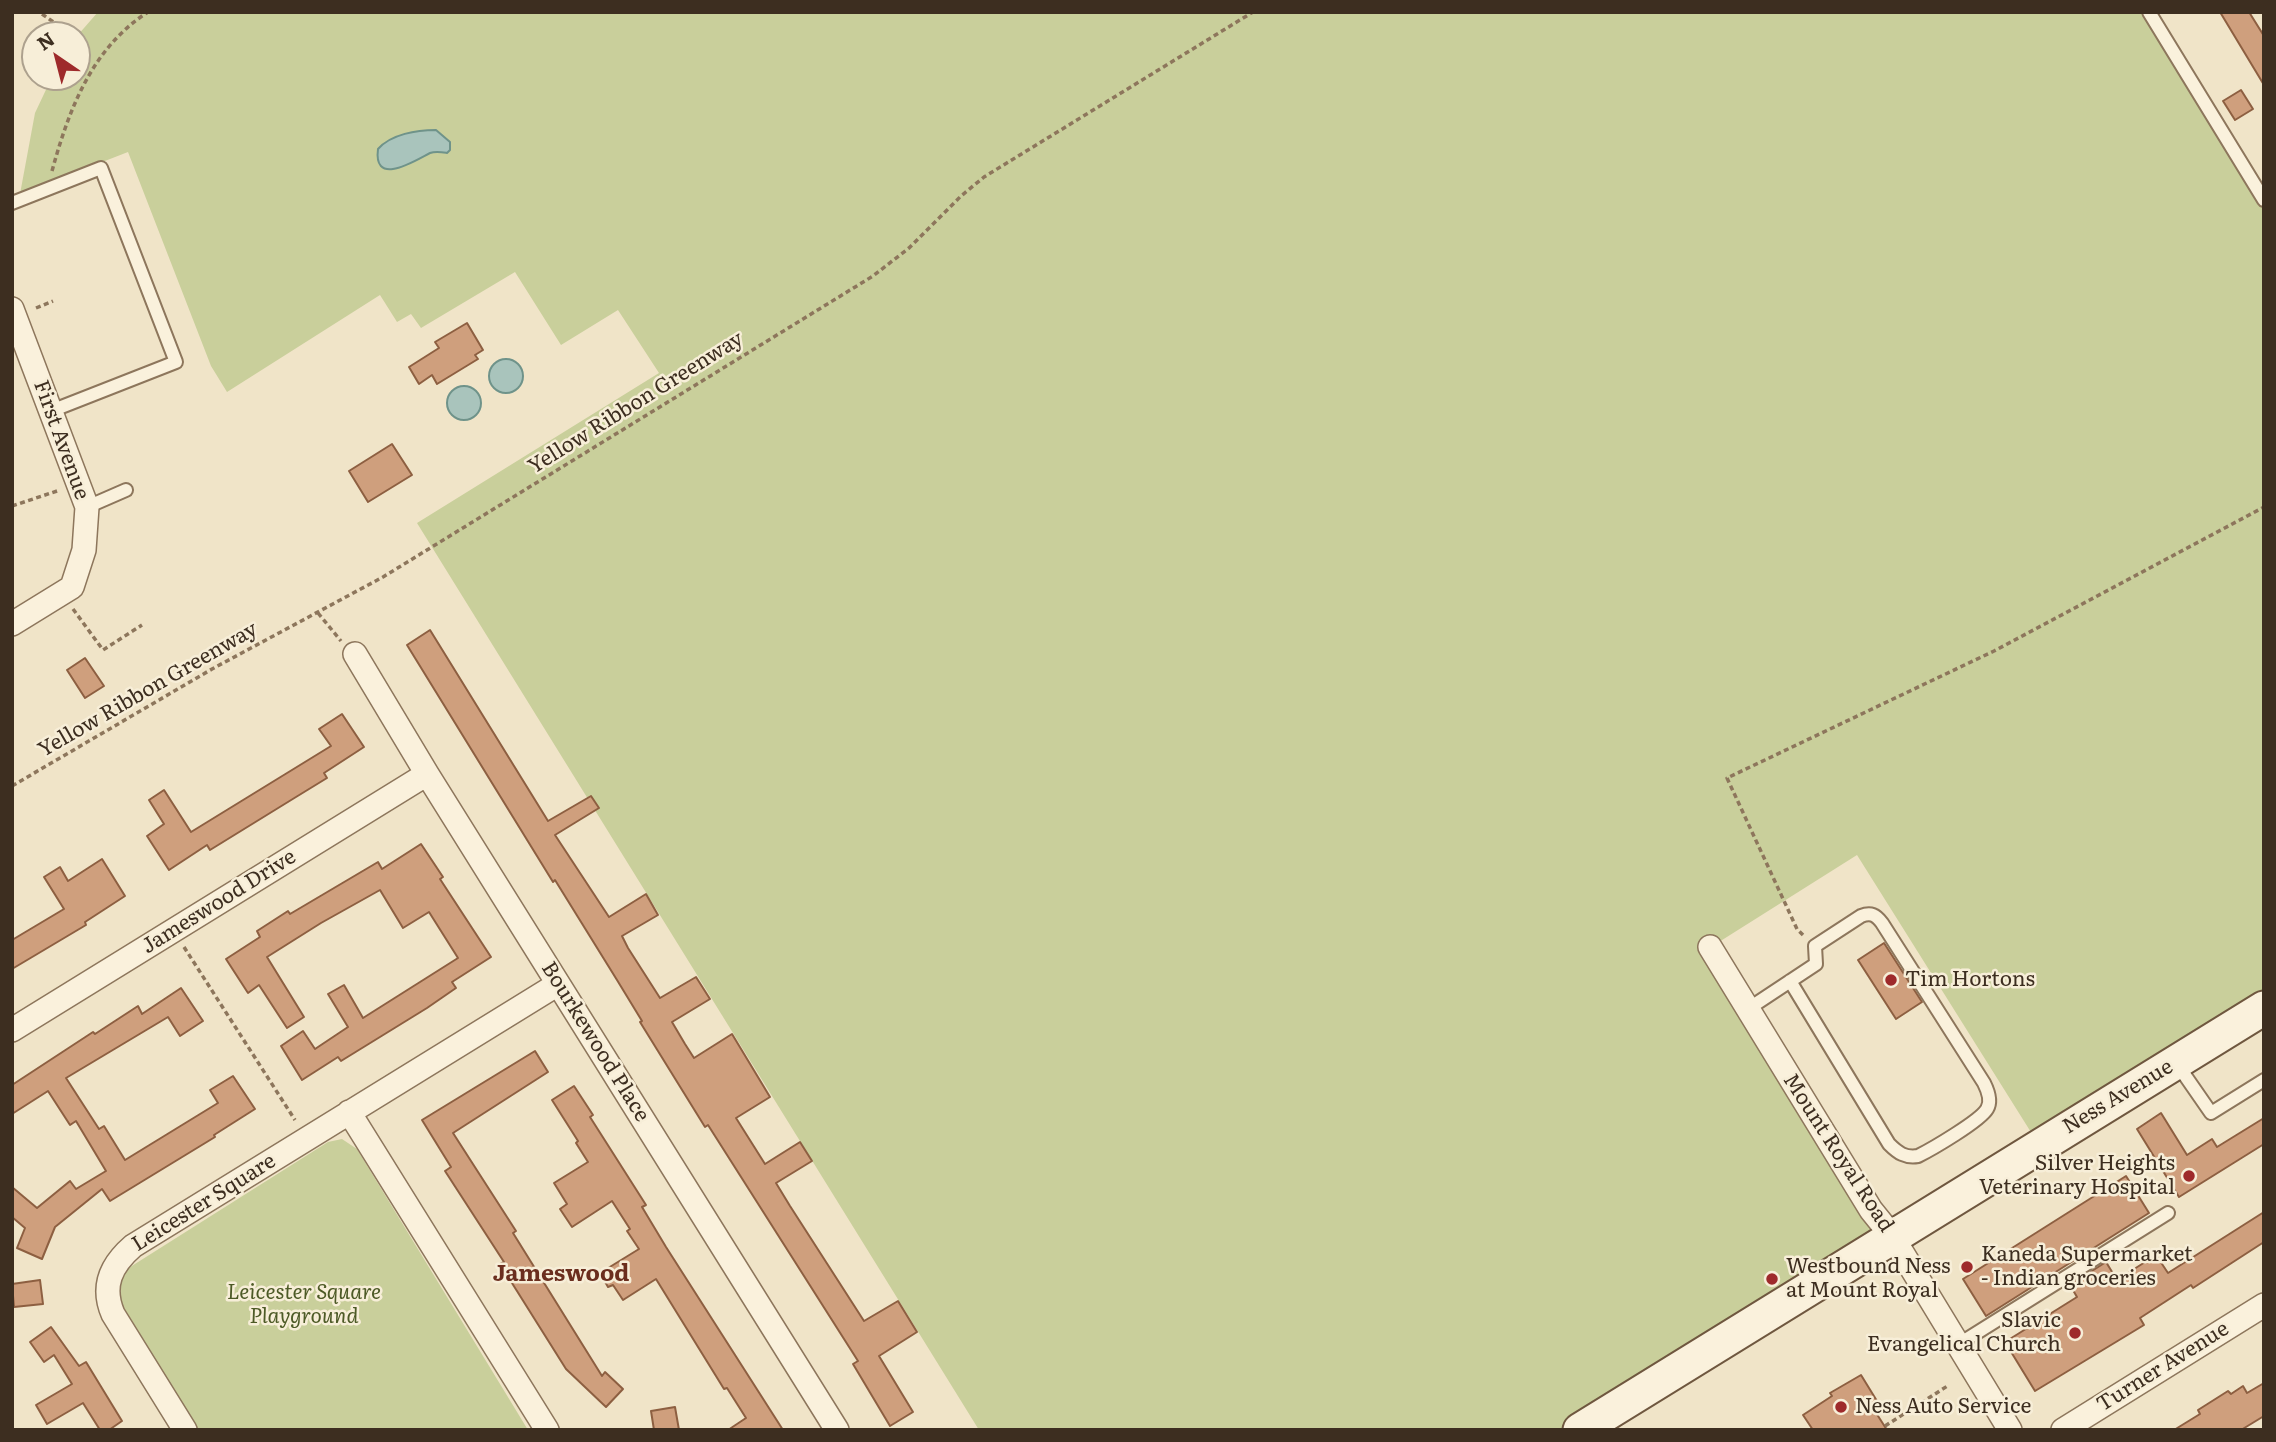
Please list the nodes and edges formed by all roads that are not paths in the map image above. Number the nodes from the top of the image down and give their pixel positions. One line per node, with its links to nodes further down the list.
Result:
1 (2149, 12): 2 (lane)
2 (2264, 200)
3 (12, 203): 5 (lane)
4 (12, 309): 5 (street, First Avenue)
5 (51, 411): 7 (street, First Avenue)
6 (126, 490): 7 (lane)
7 (87, 507): 8 (street, First Avenue)
8 (12, 624)
9 (355, 654): 10 (street, Bourkewood Place)
10 (427, 774): 13 (street, Bourkewood Place); 16 (street, Jameswood Drive)
11 (1710, 947): 15 (street, Mount Royal Road)
12 (1790, 981): 12 (lane); 15 (lane)
13 (558, 984): 19 (street, Leicester Square); 26 (street, Bourkewood Place)
14 (2264, 1008): 17 (main road, Ness Avenue)
15 (1748, 1009): 21 (street, Mount Royal Road)
16 (12, 1030)
17 (2175, 1062): 18 (lane); 21 (main road, Ness Avenue)
18 (2264, 1080)
19 (349, 1112): 24 (street, Leicester Square); 25 (street)
20 (2168, 1213): 23 (lane)
21 (1892, 1236): 23 (street, Mount Royal Road); 27 (main road, Ness Avenue)
22 (2264, 1305): 29 (street, Turner Avenue)
23 (1959, 1345): 28 (street, Mount Royal Road)
24 (185, 1430)
25 (547, 1430)
26 (838, 1430)
27 (1580, 1430)
28 (2010, 1430)
29 (2063, 1430)

